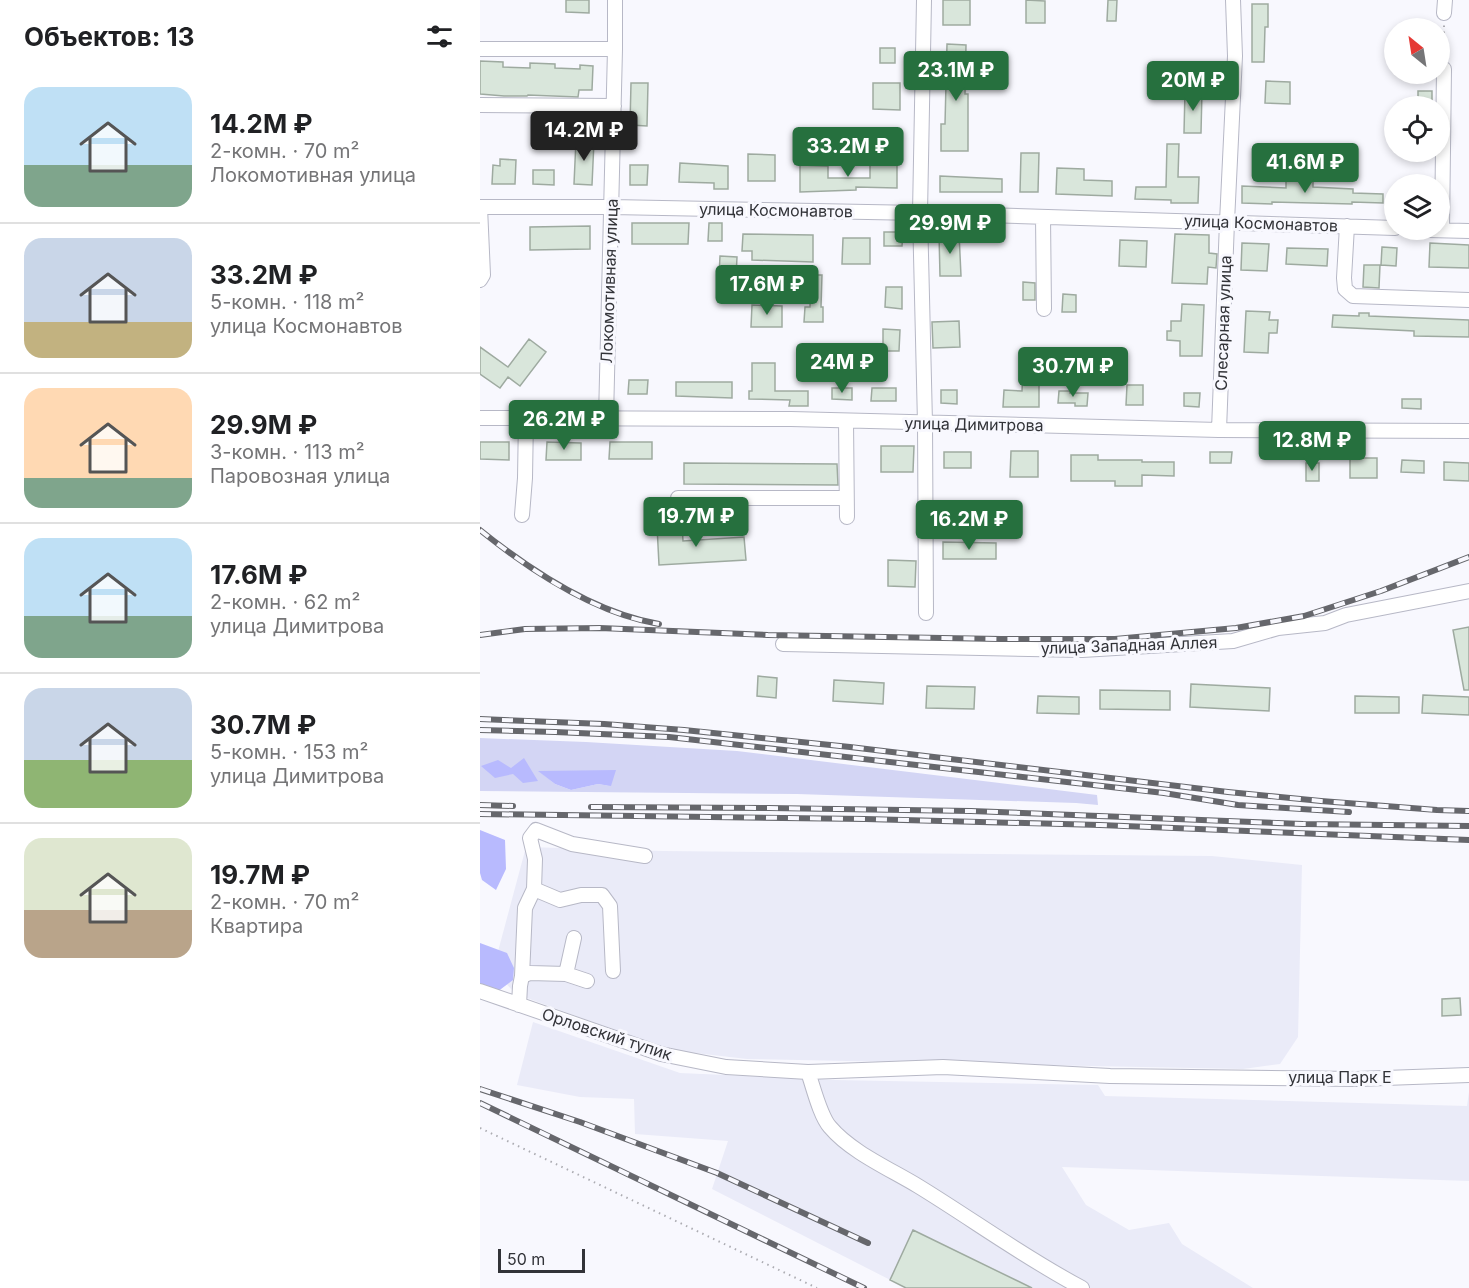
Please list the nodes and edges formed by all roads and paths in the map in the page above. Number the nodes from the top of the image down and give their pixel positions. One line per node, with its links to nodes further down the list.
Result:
1 (615, 0): 5 (street, Локомотивная улица)
2 (924, 0): 12 (street)
3 (1233, 0): 14 (street, Слесарная улица)
4 (480, 49): 5 (street)
5 (615, 49): 8 (street, Локомотивная улица)
6 (1443, 84): 9 (street)
7 (480, 105): 8 (street)
8 (614, 106): 11 (street, Локомотивная улица)
9 (1438, 174)
10 (480, 207): 11 (street, улица Космонавтов); 19 (street)
11 (612, 207): 12 (street, улица Космонавтов); 24 (street, Локомотивная улица)
12 (920, 213): 13 (street, улица Космонавтов); 26 (street)
13 (1042, 217): 14 (street, улица Космонавтов); 21 (street)
14 (1227, 222): 15 (street, улица Космонавтов); 27 (street, Слесарная улица)
15 (1347, 226): 16 (street, улица Космонавтов); 20 (street)
16 (1384, 228)
17 (1450, 230): 18 (street)
18 (1469, 231)
19 (480, 280)
20 (1469, 300)
21 (1044, 309)
22 (480, 418): 23 (street, улица Димитрова)
23 (526, 418): 24 (street, улица Димитрова); 31 (street)
24 (606, 418): 25 (street, улица Димитрова)
25 (846, 421): 26 (street, улица Димитрова); 30 (street)
26 (925, 423): 27 (street, улица Димитрова); 34 (street)
27 (1219, 430): 28 (street, улица Димитрова)
28 (1469, 431)
29 (678, 498): 30 (street)
30 (846, 498): 32 (street)
31 (522, 515)
32 (847, 517)
33 (1469, 591): 35 (street, улица Западная Аллея)
34 (926, 613)
35 (783, 644)
36 (645, 856): 37 (street)
37 (534, 890): 39 (street); 41 (street)
38 (574, 938): 40 (street)
39 (613, 971)
40 (566, 974): 41 (street); 42 (street)
41 (522, 976): 44 (street)
42 (587, 981)
43 (480, 991): 44 (street, Орловский тупик)
44 (519, 1005): 45 (street, Орловский тупик)
45 (808, 1072): 47 (street, Орловский тупик); 50 (street)
46 (1469, 1075): 47 (street, улица Парк Е)
47 (1212, 1076)
48 (480, 1129): 49 (path)
49 (817, 1288)
50 (1082, 1288)

